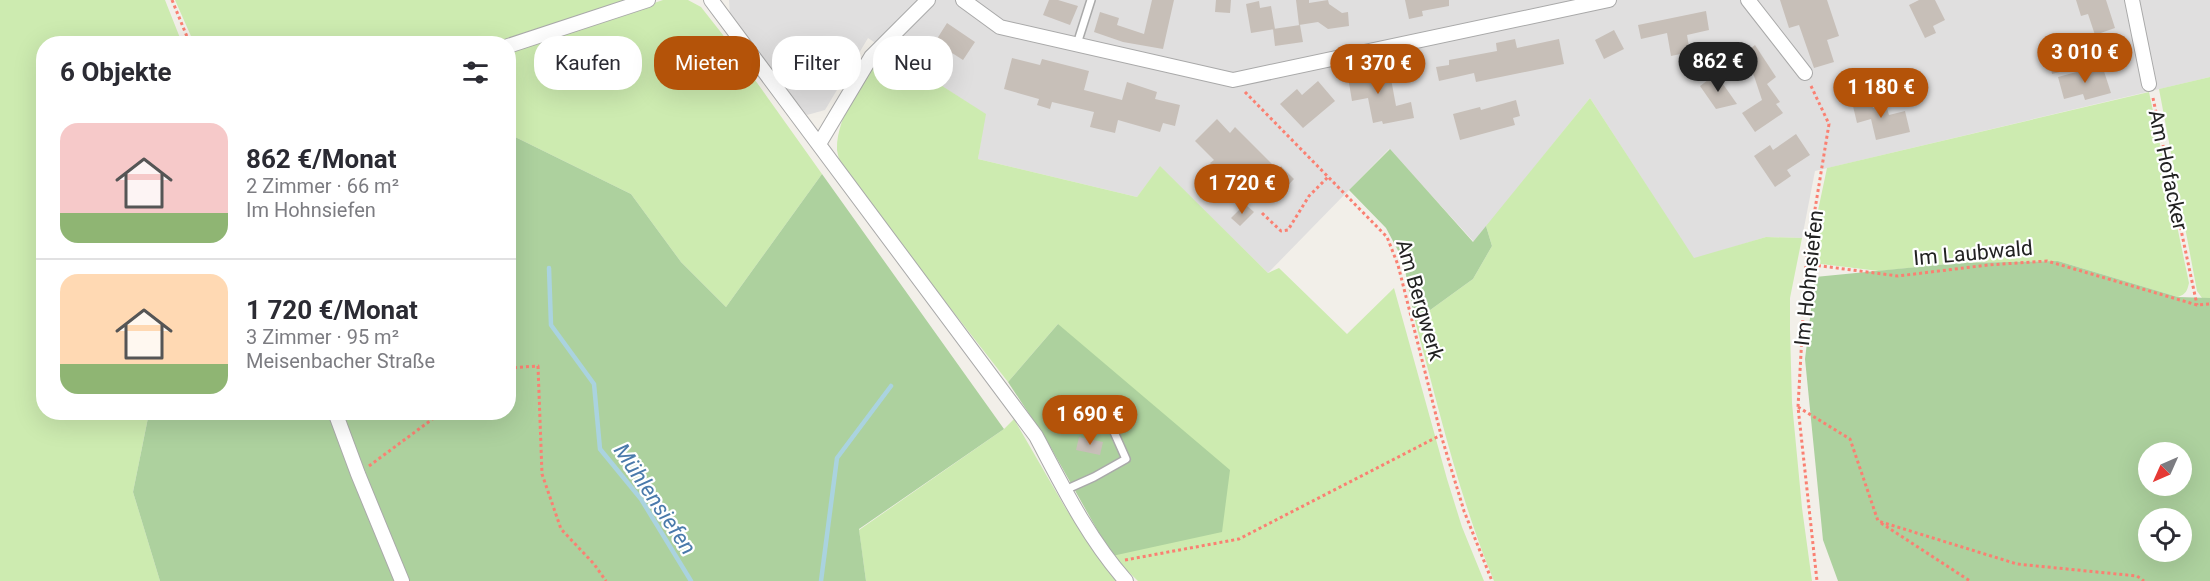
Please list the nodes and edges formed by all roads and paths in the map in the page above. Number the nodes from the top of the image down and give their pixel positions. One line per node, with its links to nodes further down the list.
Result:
1 (172, 0): 10 (path)
2 (648, 0): 11 (street)
3 (711, 0): 16 (street)
4 (928, 0): 16 (street)
5 (963, 0): 12 (street)
6 (1092, 0): 12 (lane)
7 (1609, 0): 14 (street)
8 (1748, 0): 13 (street)
9 (2132, 0): 15 (street, Am Hofacker)
10 (187, 36)
11 (516, 43)
12 (1077, 44): 14 (street)
13 (1805, 74): 19 (path, Im Hohnsiefen)
14 (1233, 80): 17 (path, Am Bergwerk)
15 (2150, 84): 21 (path, Am Hofacker)
16 (819, 144): 29 (street)
17 (1328, 177): 18 (path); 27 (path, Am Bergwerk)
18 (1262, 213)
19 (1806, 264): 21 (path, Im Laubwald); 23 (path, Im Hohnsiefen)
20 (2210, 304): 21 (path, Im Laubwald)
21 (2197, 305)
22 (516, 367): 33 (path)
23 (1798, 407): 30 (path); 36 (path, Im Hohnsiefen)
24 (338, 420): 28 (street)
25 (431, 420): 28 (path)
26 (1114, 432): 29 (lane)
27 (1442, 435): 31 (path); 35 (path, Am Bergwerk)
28 (358, 474): 32 (street)
29 (1065, 490): 31 (street)
30 (1878, 521): 37 (path); 38 (path)
31 (1110, 562): 34 (street)
32 (402, 581)
33 (606, 581)
34 (1126, 581)
35 (1492, 581)
36 (1817, 581)
37 (1970, 581)
38 (2144, 581)

